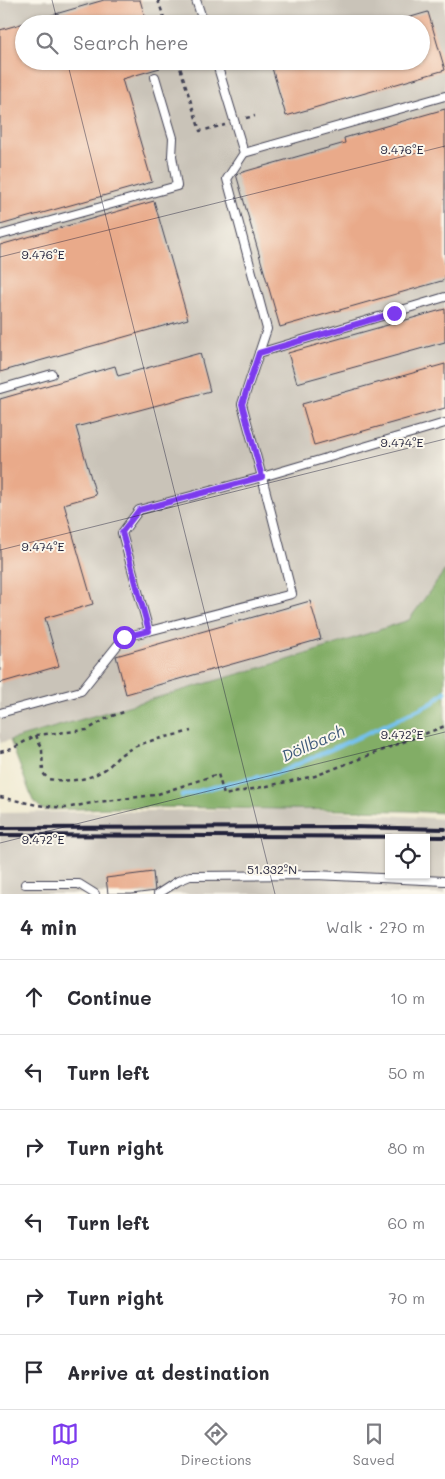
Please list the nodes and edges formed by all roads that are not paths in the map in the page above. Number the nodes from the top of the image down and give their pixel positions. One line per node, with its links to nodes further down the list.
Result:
1 (196, 0): 2 (lane)
2 (201, 15)
3 (219, 70): 6 (lane)
4 (155, 77): 7 (lane)
5 (445, 96): 6 (lane)
6 (244, 153): 9 (lane)
7 (0, 235)
8 (445, 297): 9 (lane)
9 (259, 353): 13 (lane)
10 (52, 374): 11 (lane)
11 (0, 388)
12 (445, 423): 13 (lane)
13 (262, 477): 14 (lane); 14 (lane)
14 (149, 631): 15 (lane)
15 (0, 713)
16 (445, 882): 19 (lane)
17 (25, 884): 18 (lane)
18 (95, 894)
19 (158, 894)

